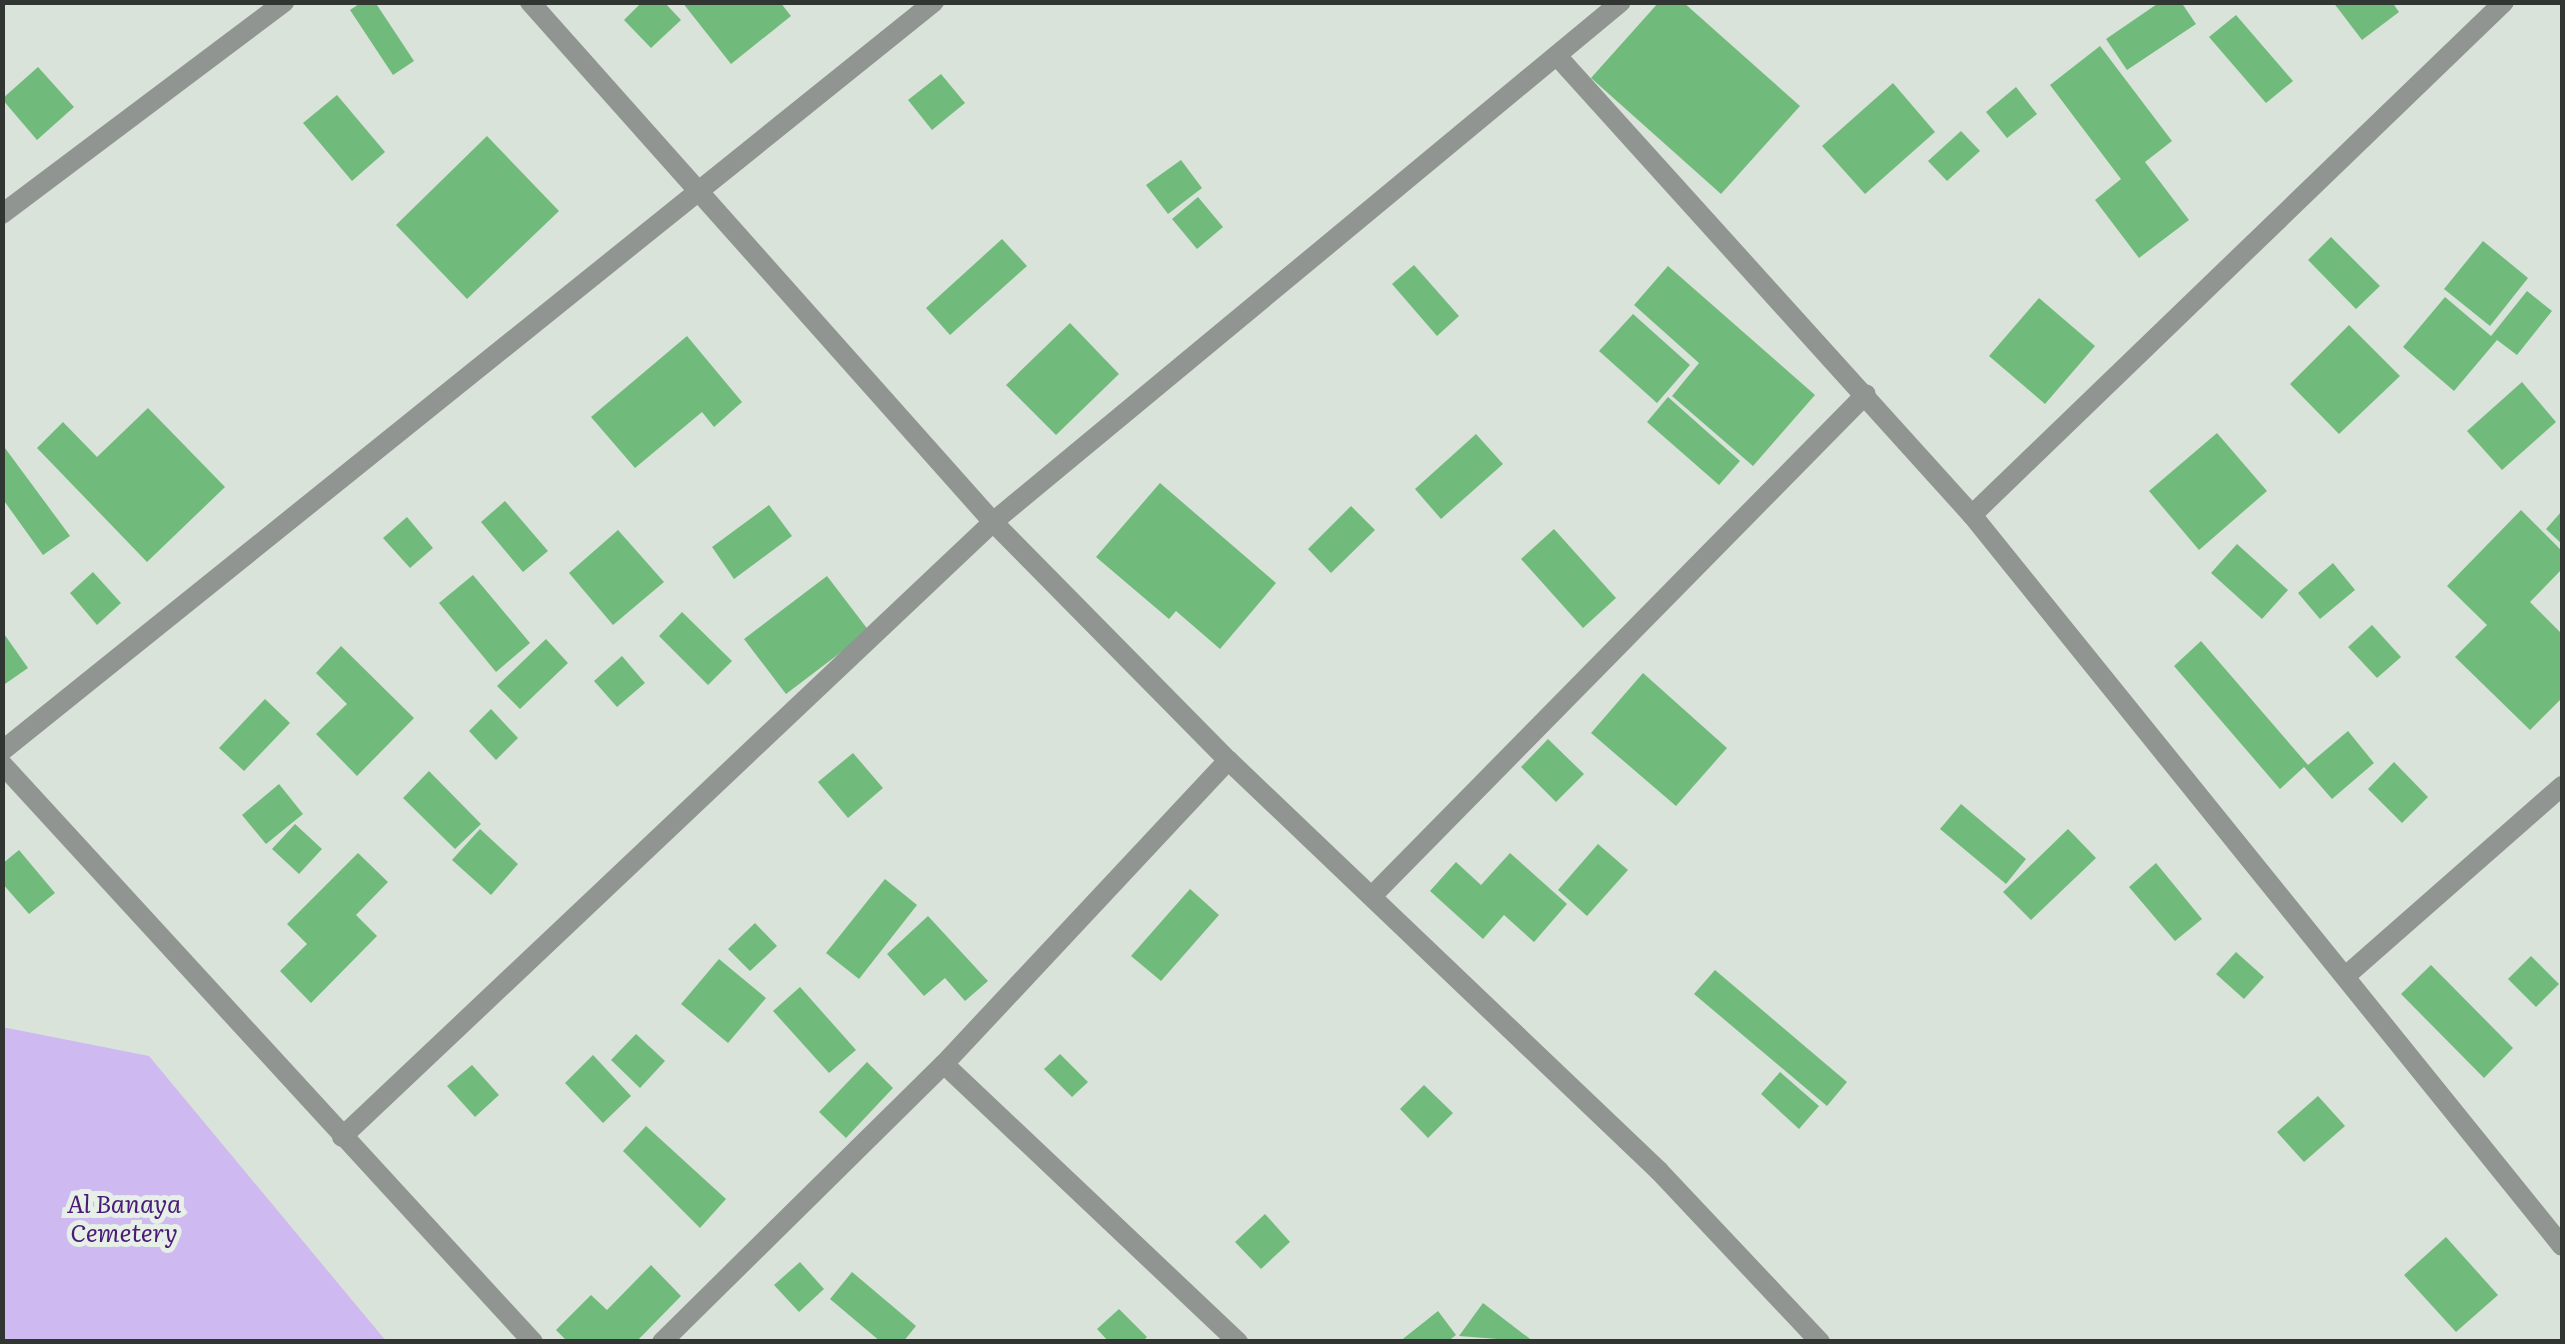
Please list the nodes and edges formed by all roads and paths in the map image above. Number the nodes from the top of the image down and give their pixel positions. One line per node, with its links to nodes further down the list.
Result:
1 (284, 2): 8 (street)
2 (530, 2): 7 (street)
3 (934, 2): 7 (street)
4 (1621, 2): 6 (street)
5 (2504, 2): 10 (street)
6 (1558, 57): 9 (street); 11 (street)
7 (697, 196): 11 (street); 12 (street)
8 (2, 214)
9 (1866, 394): 10 (street); 16 (street)
10 (1972, 515): 17 (street)
11 (993, 522): 13 (street); 19 (street)
12 (2, 751)
13 (1228, 760): 16 (street); 18 (street)
14 (2, 764): 19 (street)
15 (2562, 786): 17 (street)
16 (1372, 896): 24 (street)
17 (2348, 974): 20 (street)
18 (944, 1064): 22 (street); 23 (street)
19 (342, 1138): 21 (street)
20 (2562, 1246)
21 (533, 1342)
22 (662, 1342)
23 (1238, 1342)
24 (1820, 1342)

